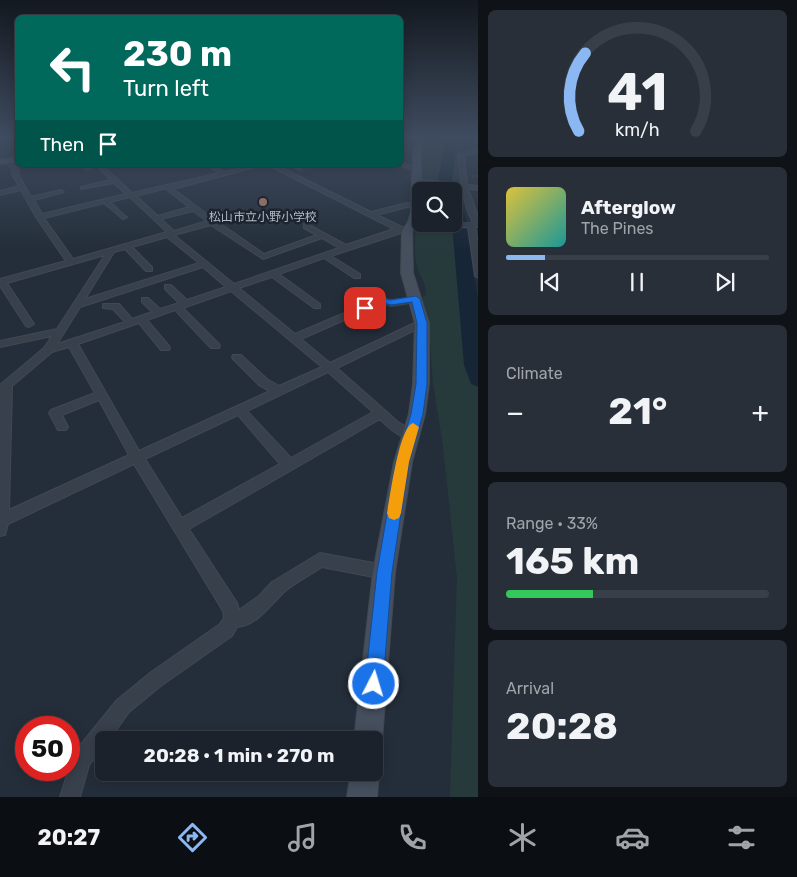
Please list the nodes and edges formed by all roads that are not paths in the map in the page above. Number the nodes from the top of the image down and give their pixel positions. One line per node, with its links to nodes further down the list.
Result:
1 (16, 176): 10 (street)
2 (109, 176): 7 (street)
3 (215, 176): 12 (street)
4 (293, 176): 21 (street)
5 (462, 176): 9 (street)
6 (420, 177): 8 (main road); 9 (street)
7 (114, 181): 11 (street); 16 (street)
8 (419, 182)
9 (463, 186): 13 (street); 27 (street)
10 (23, 187): 15 (street); 17 (street)
11 (83, 188)
12 (168, 188): 16 (street); 20 (street)
13 (478, 188)
14 (61, 192): 17 (street)
15 (0, 193)
16 (130, 195): 18 (street); 24 (street)
17 (30, 199): 22 (street)
18 (106, 202): 22 (street); 23 (street)
19 (412, 206): 21 (street)
20 (195, 208): 24 (street); 26 (street)
21 (370, 215): 29 (street)
22 (40, 217): 36 (street)
23 (123, 217)
24 (157, 218): 30 (street)
25 (412, 218): 29 (main road)
26 (212, 222): 30 (street); 31 (street)
27 (473, 225): 29 (street); 41 (street)
28 (307, 226): 31 (street)
29 (408, 229): 33 (street); 45 (main road)
30 (170, 234): 32 (street); 37 (street)
31 (323, 235): 33 (street)
32 (127, 246): 34 (street); 38 (street)
33 (345, 248): 35 (street)
34 (111, 250): 36 (street); 47 (street)
35 (324, 255): 39 (street); 40 (street)
36 (70, 261): 42 (street)
37 (205, 264): 44 (street); 47 (street)
38 (150, 268)
39 (272, 273): 44 (street); 50 (street)
40 (357, 276)
41 (478, 276)
42 (1, 282): 54 (street)
43 (168, 287): 48 (street)
44 (232, 287): 48 (street); 56 (street)
45 (416, 299): 53 (main road); 56 (street)
46 (145, 300): 51 (street)
47 (76, 305): 55 (street)
48 (182, 305): 51 (street); 59 (street)
49 (106, 306): 52 (street)
50 (317, 306)
51 (158, 313): 52 (street)
52 (136, 321): 57 (street); 60 (street)
53 (422, 323): 63 (street); 70 (main road)
54 (29, 324)
55 (60, 331): 58 (street); 61 (street)
56 (294, 338): 63 (street)
57 (72, 343): 61 (street); 66 (street)
58 (0, 344)
59 (215, 346)
60 (165, 348)
61 (48, 350): 64 (street)
62 (237, 357): 65 (street)
63 (330, 368): 65 (street); 68 (street)
64 (4, 388): 73 (street)
65 (279, 391): 67 (street)
66 (101, 395): 69 (street); 71 (street)
67 (239, 409): 71 (street); 72 (street)
68 (381, 413): 70 (street); 72 (street)
69 (62, 427)
70 (411, 435): 75 (main road)
71 (136, 456): 73 (street); 74 (street)
72 (289, 465): 74 (street)
73 (1, 524)
74 (180, 527): 76 (street)
75 (384, 572): 76 (street); 77 (main road)
76 (232, 619): 79 (street)
77 (369, 731)
78 (363, 781): 80 (main road)
79 (70, 797)
80 (362, 797)

